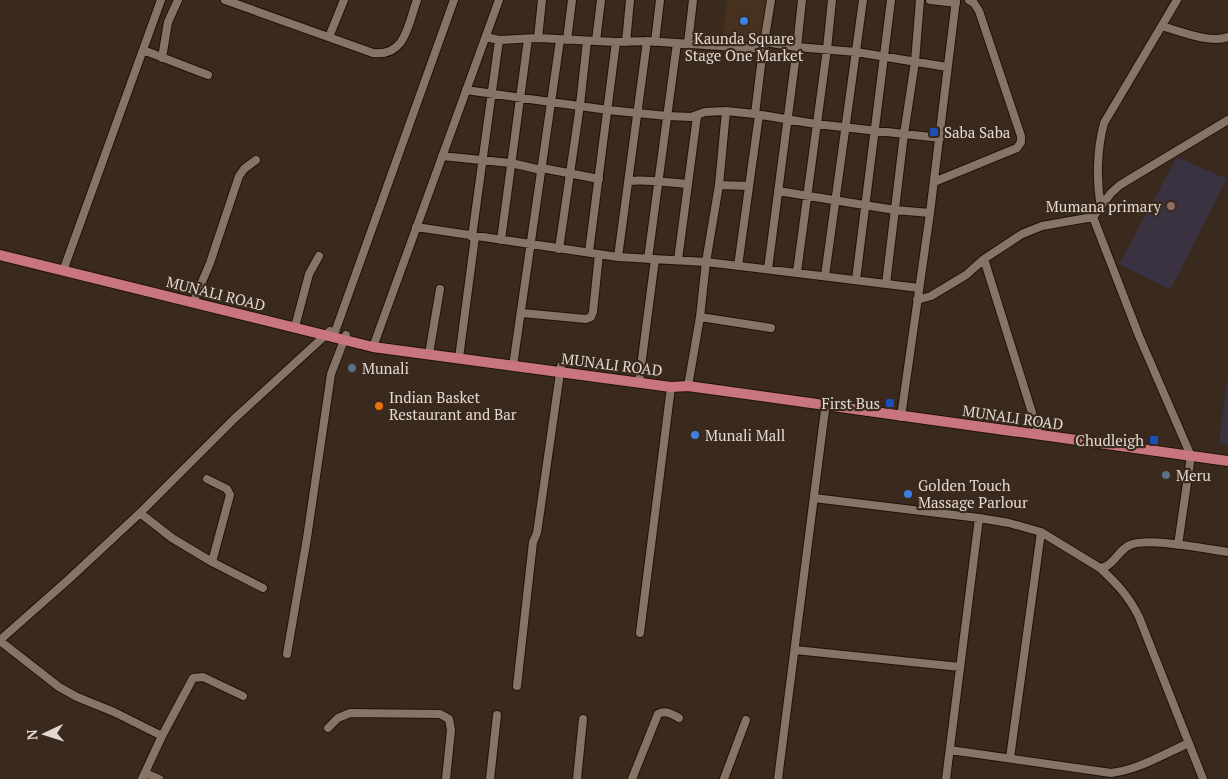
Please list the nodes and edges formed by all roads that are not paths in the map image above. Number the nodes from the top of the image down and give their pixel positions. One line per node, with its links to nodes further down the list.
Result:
1 (161, 0): 41 (street)
2 (178, 0): 44 (street)
3 (225, 0): 25 (street)
4 (344, 0): 25 (street)
5 (416, 0): 25 (street)
6 (454, 0): 117 (street)
7 (499, 0): 26 (street)
8 (542, 0): 27 (street)
9 (572, 0): 31 (street)
10 (601, 0): 32 (street)
11 (630, 0): 34 (street)
12 (660, 0): 35 (street)
13 (693, 0): 37 (street)
14 (771, 0): 38 (street)
15 (802, 0): 39 (street)
16 (832, 0): 40 (street)
17 (862, 0): 42 (street)
18 (891, 0): 43 (street)
19 (920, 0): 45 (street)
20 (930, 0): 23 (street)
21 (970, 0): 74 (street)
22 (1177, 0): 24 (street)
23 (956, 2): 46 (street)
24 (1162, 26): 28 (street); 83 (street)
25 (329, 37)
26 (486, 37): 30 (street); 48 (street)
27 (538, 38): 29 (street); 31 (street)
28 (1228, 38)
29 (528, 39): 30 (street); 50 (street)
30 (499, 40): 49 (street)
31 (563, 40): 32 (street); 51 (street)
32 (592, 41): 33 (street); 52 (street)
33 (616, 42): 34 (street); 53 (street)
34 (626, 42): 35 (street)
35 (651, 42): 36 (street); 55 (street)
36 (677, 43): 37 (street); 57 (street)
37 (688, 43): 38 (street)
38 (764, 45): 39 (street); 56 (street)
39 (797, 47): 40 (street); 59 (street)
40 (827, 49): 42 (street); 61 (street)
41 (143, 50): 44 (street); 103 (street)
42 (856, 52): 43 (street); 62 (street)
43 (885, 56): 45 (street); 63 (street)
44 (162, 58): 47 (street)
45 (915, 62): 46 (street); 64 (street)
46 (948, 67): 65 (street)
47 (208, 75)
48 (466, 90): 49 (street); 66 (street)
49 (491, 93): 50 (street); 68 (street)
50 (520, 97): 51 (street); 69 (street)
51 (551, 101): 52 (street); 70 (street)
52 (580, 105): 53 (street); 71 (street)
53 (608, 110): 55 (street); 72 (street)
54 (726, 111): 56 (street); 58 (street); 77 (street)
55 (637, 113): 57 (street); 73 (street)
56 (757, 114): 59 (street); 78 (street)
57 (667, 116): 58 (street); 75 (street)
58 (697, 116): 76 (street)
59 (787, 120): 61 (street); 79 (street)
60 (1228, 120): 83 (street)
61 (816, 124): 62 (street); 80 (street)
62 (846, 128): 63 (street); 81 (street)
63 (876, 132): 64 (street); 82 (street)
64 (904, 134): 65 (street); 84 (street)
65 (940, 138): 74 (street)
66 (442, 156): 68 (street); 87 (street)
67 (256, 160): 111 (street)
68 (482, 161): 69 (street); 88 (street)
69 (511, 163): 70 (street); 89 (street)
70 (542, 169): 71 (street); 90 (street)
71 (570, 173): 72 (street); 91 (street)
72 (599, 179): 93 (street)
73 (630, 181): 75 (street); 97 (street)
74 (934, 182): 85 (street)
75 (659, 183): 76 (street); 98 (street)
76 (688, 184): 100 (street)
77 (720, 184): 78 (street); 101 (street)
78 (749, 186): 102 (street)
79 (778, 190): 80 (street); 104 (street)
80 (806, 194): 81 (street); 105 (street)
81 (835, 200): 82 (street); 106 (street)
82 (865, 205): 84 (street); 107 (street)
83 (1101, 207): 86 (street)
84 (895, 210): 85 (street); 108 (street)
85 (930, 213): 109 (street)
86 (1093, 217): 99 (street); 130 (street)
87 (416, 227): 88 (street); 119 (street)
88 (473, 237): 89 (street); 121 (street)
89 (501, 240): 90 (street)
90 (529, 244): 91 (street); 113 (street)
91 (558, 249): 93 (street)
92 (0, 250): 103 (main road, MUNALI ROAD)
93 (589, 252): 94 (street)
94 (599, 254): 97 (street); 113 (street)
95 (0, 255): 103 (main road, MUNALI ROAD)
96 (319, 256): 115 (street)
97 (618, 257): 98 (street)
98 (651, 259): 100 (street); 124 (street)
99 (984, 259): 112 (street); 129 (street)
100 (678, 260): 101 (street)
101 (706, 262): 102 (street); 114 (street)
102 (738, 266): 104 (street)
103 (64, 269): 111 (main road, MUNALI ROAD)
104 (768, 269): 105 (street)
105 (797, 272): 106 (street)
106 (825, 276): 107 (street)
107 (856, 280): 108 (street)
108 (886, 284): 109 (street)
109 (919, 288): 112 (street)
110 (440, 289): 120 (street)
111 (194, 300): 115 (main road, MUNALI ROAD); 117 (main road, MUNALI ROAD)
112 (917, 300): 128 (street)
113 (522, 313): 122 (street)
114 (700, 317): 116 (street); 125 (street)
115 (296, 323): 117 (main road, MUNALI ROAD)
116 (771, 328)
117 (330, 333): 118 (main road, MUNALI ROAD); 135 (street)
118 (345, 337): 119 (main road, MUNALI ROAD); 146 (street)
119 (374, 344): 120 (main road, MUNALI ROAD); 121 (main road, MUNALI ROAD)
120 (430, 348): 121 (main road, MUNALI ROAD)
121 (460, 355): 122 (main road, MUNALI ROAD)
122 (513, 362): 123 (main road, MUNALI ROAD)
123 (561, 369): 124 (main road, MUNALI ROAD); 148 (street)
124 (640, 379): 125 (main road, MUNALI ROAD); 126 (main road, MUNALI ROAD)
125 (688, 384): 126 (main road, MUNALI ROAD); 127 (main road, MUNALI ROAD)
126 (671, 387): 143 (street)
127 (826, 404): 128 (main road, MUNALI ROAD); 134 (street)
128 (901, 414): 129 (main road, MUNALI ROAD)
129 (1039, 433): 130 (main road, MUNALI ROAD)
130 (1190, 454): 131 (main road, MUNALI ROAD); 132 (main road, MUNALI ROAD); 138 (street)
131 (1228, 457)
132 (1228, 462)
133 (207, 479): 140 (street)
134 (814, 498): 136 (street); 145 (street)
135 (140, 513): 140 (street); 144 (street)
136 (979, 518): 137 (street); 147 (street)
137 (1041, 532): 141 (street); 158 (street)
138 (1178, 545): 139 (street); 141 (street)
139 (1228, 552)
140 (212, 562): 142 (street)
141 (1100, 568): 156 (street)
142 (263, 588)
143 (640, 633)
144 (0, 641): 155 (street)
145 (795, 650): 147 (street); 166 (street)
146 (288, 654)
147 (960, 667): 157 (street)
148 (517, 686)
149 (244, 696): 155 (street)
150 (497, 715): 162 (street)
151 (679, 718): 164 (street)
152 (584, 719): 163 (street)
153 (746, 720): 165 (street)
154 (328, 728): 161 (street)
155 (162, 736): 159 (street)
156 (1189, 743): 158 (street); 168 (street)
157 (950, 750): 158 (street); 167 (street)
158 (1010, 758)
159 (143, 776): 160 (street)
160 (159, 779)
161 (446, 779)
162 (490, 779)
163 (577, 779)
164 (632, 779)
165 (724, 779)
166 (778, 779)
167 (946, 779)
168 (1203, 779)

